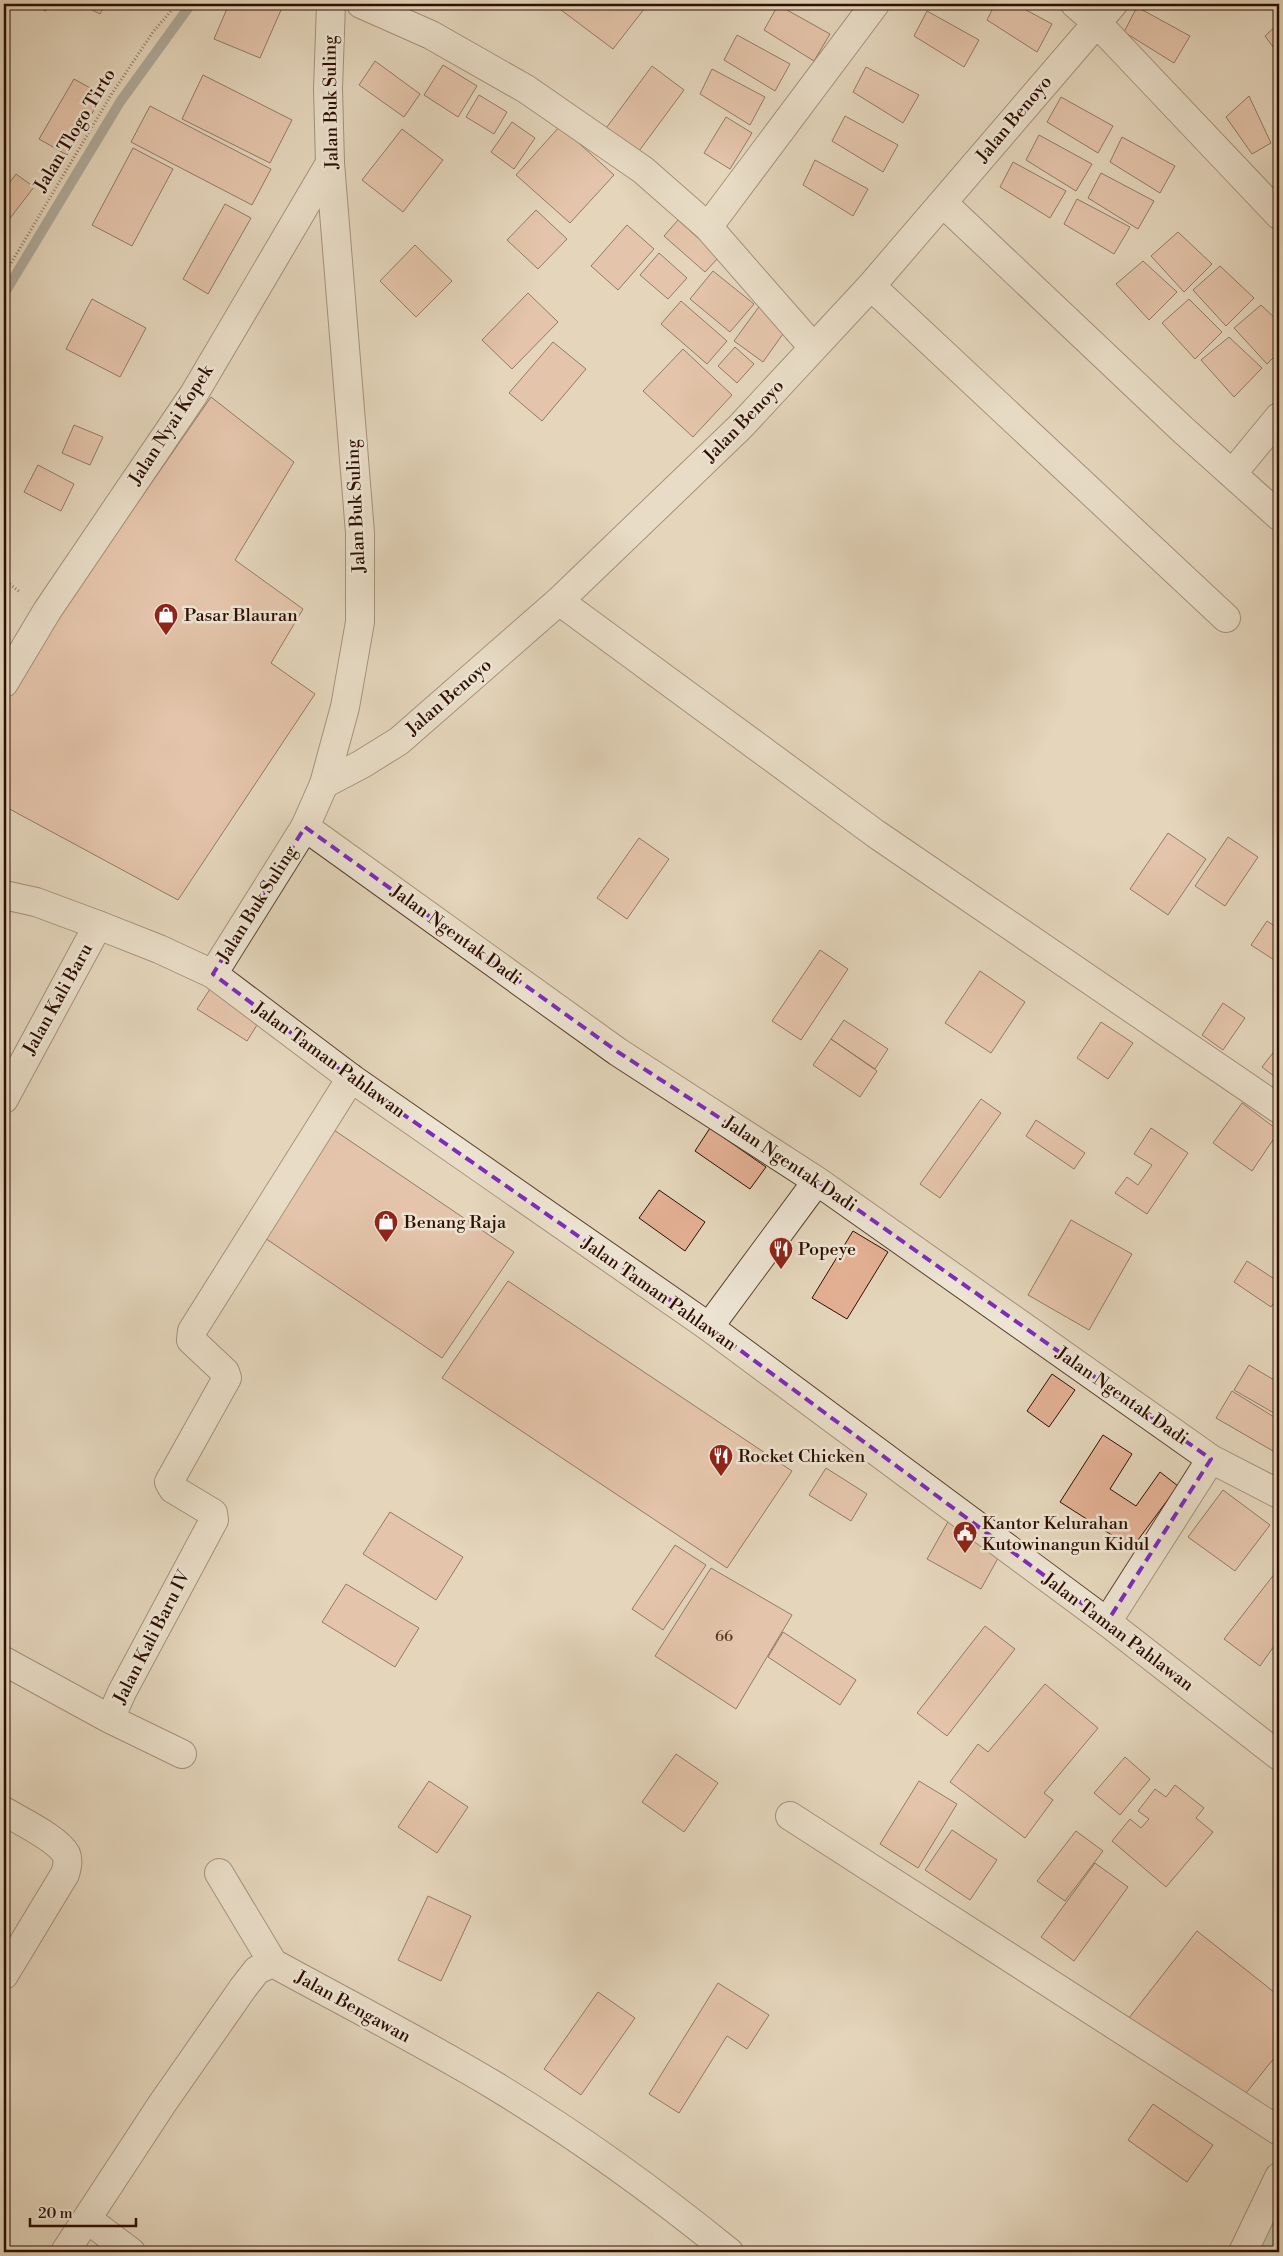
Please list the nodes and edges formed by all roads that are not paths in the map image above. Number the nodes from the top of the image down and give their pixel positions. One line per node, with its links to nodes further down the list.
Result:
1 (331, 4): 6 (street, Jalan Buk Suling)
2 (361, 4): 9 (street)
3 (875, 4): 9 (street)
4 (1075, 4): 5 (street)
5 (1105, 13): 7 (street, Jalan Benoyo); 8 (street)
6 (330, 163): 17 (street, Jalan Nyai Kopek); 18 (street, Jalan Buk Suling)
7 (943, 203): 10 (street, Jalan Benoyo); 13 (street)
8 (1279, 215)
9 (708, 227): 11 (street)
10 (871, 286): 11 (street, Jalan Benoyo); 16 (street)
11 (813, 347): 15 (street, Jalan Benoyo)
12 (1279, 417): 13 (street)
13 (1232, 474): 14 (street)
14 (1279, 516)
15 (560, 601): 18 (street, Jalan Benoyo); 25 (street)
16 (1226, 618)
17 (4, 683)
18 (324, 784): 19 (street, Jalan Buk Suling)
19 (305, 827): 22 (street, Jalan Buk Suling); 26 (street, Jalan Ngentak Dadi)
20 (4, 895): 21 (street, Jalan Taman Pahlawan)
21 (98, 925): 22 (street, Jalan Taman Pahlawan); 24 (street, Jalan Kali Baru)
22 (213, 974): 23 (street, Jalan Taman Pahlawan)
23 (351, 1078): 27 (street, Jalan Taman Pahlawan); 32 (street, Jalan Kali Baru IV)
24 (4, 1098)
25 (1279, 1109)
26 (817, 1181): 27 (street); 28 (street, Jalan Ngentak Dadi)
27 (709, 1327): 30 (street, Jalan Taman Pahlawan)
28 (1211, 1458): 29 (street, Jalan Ngentak Dadi); 30 (street)
29 (1279, 1494)
30 (1107, 1622): 34 (street, Jalan Taman Pahlawan)
31 (4, 1661): 32 (street, Jalan Kali Baru IV)
32 (110, 1719): 33 (street)
33 (182, 1754)
34 (1279, 1756)
35 (4, 1811): 39 (street)
36 (790, 1816): 40 (street)
37 (219, 1873): 38 (street)
38 (273, 1963): 42 (street); 45 (street, Jalan Bengawan)
39 (4, 1975)
40 (1279, 2131)
41 (1279, 2178): 46 (street)
42 (87, 2219): 43 (street); 44 (street)
43 (65, 2252)
44 (131, 2252)
45 (729, 2252)
46 (1242, 2252)

